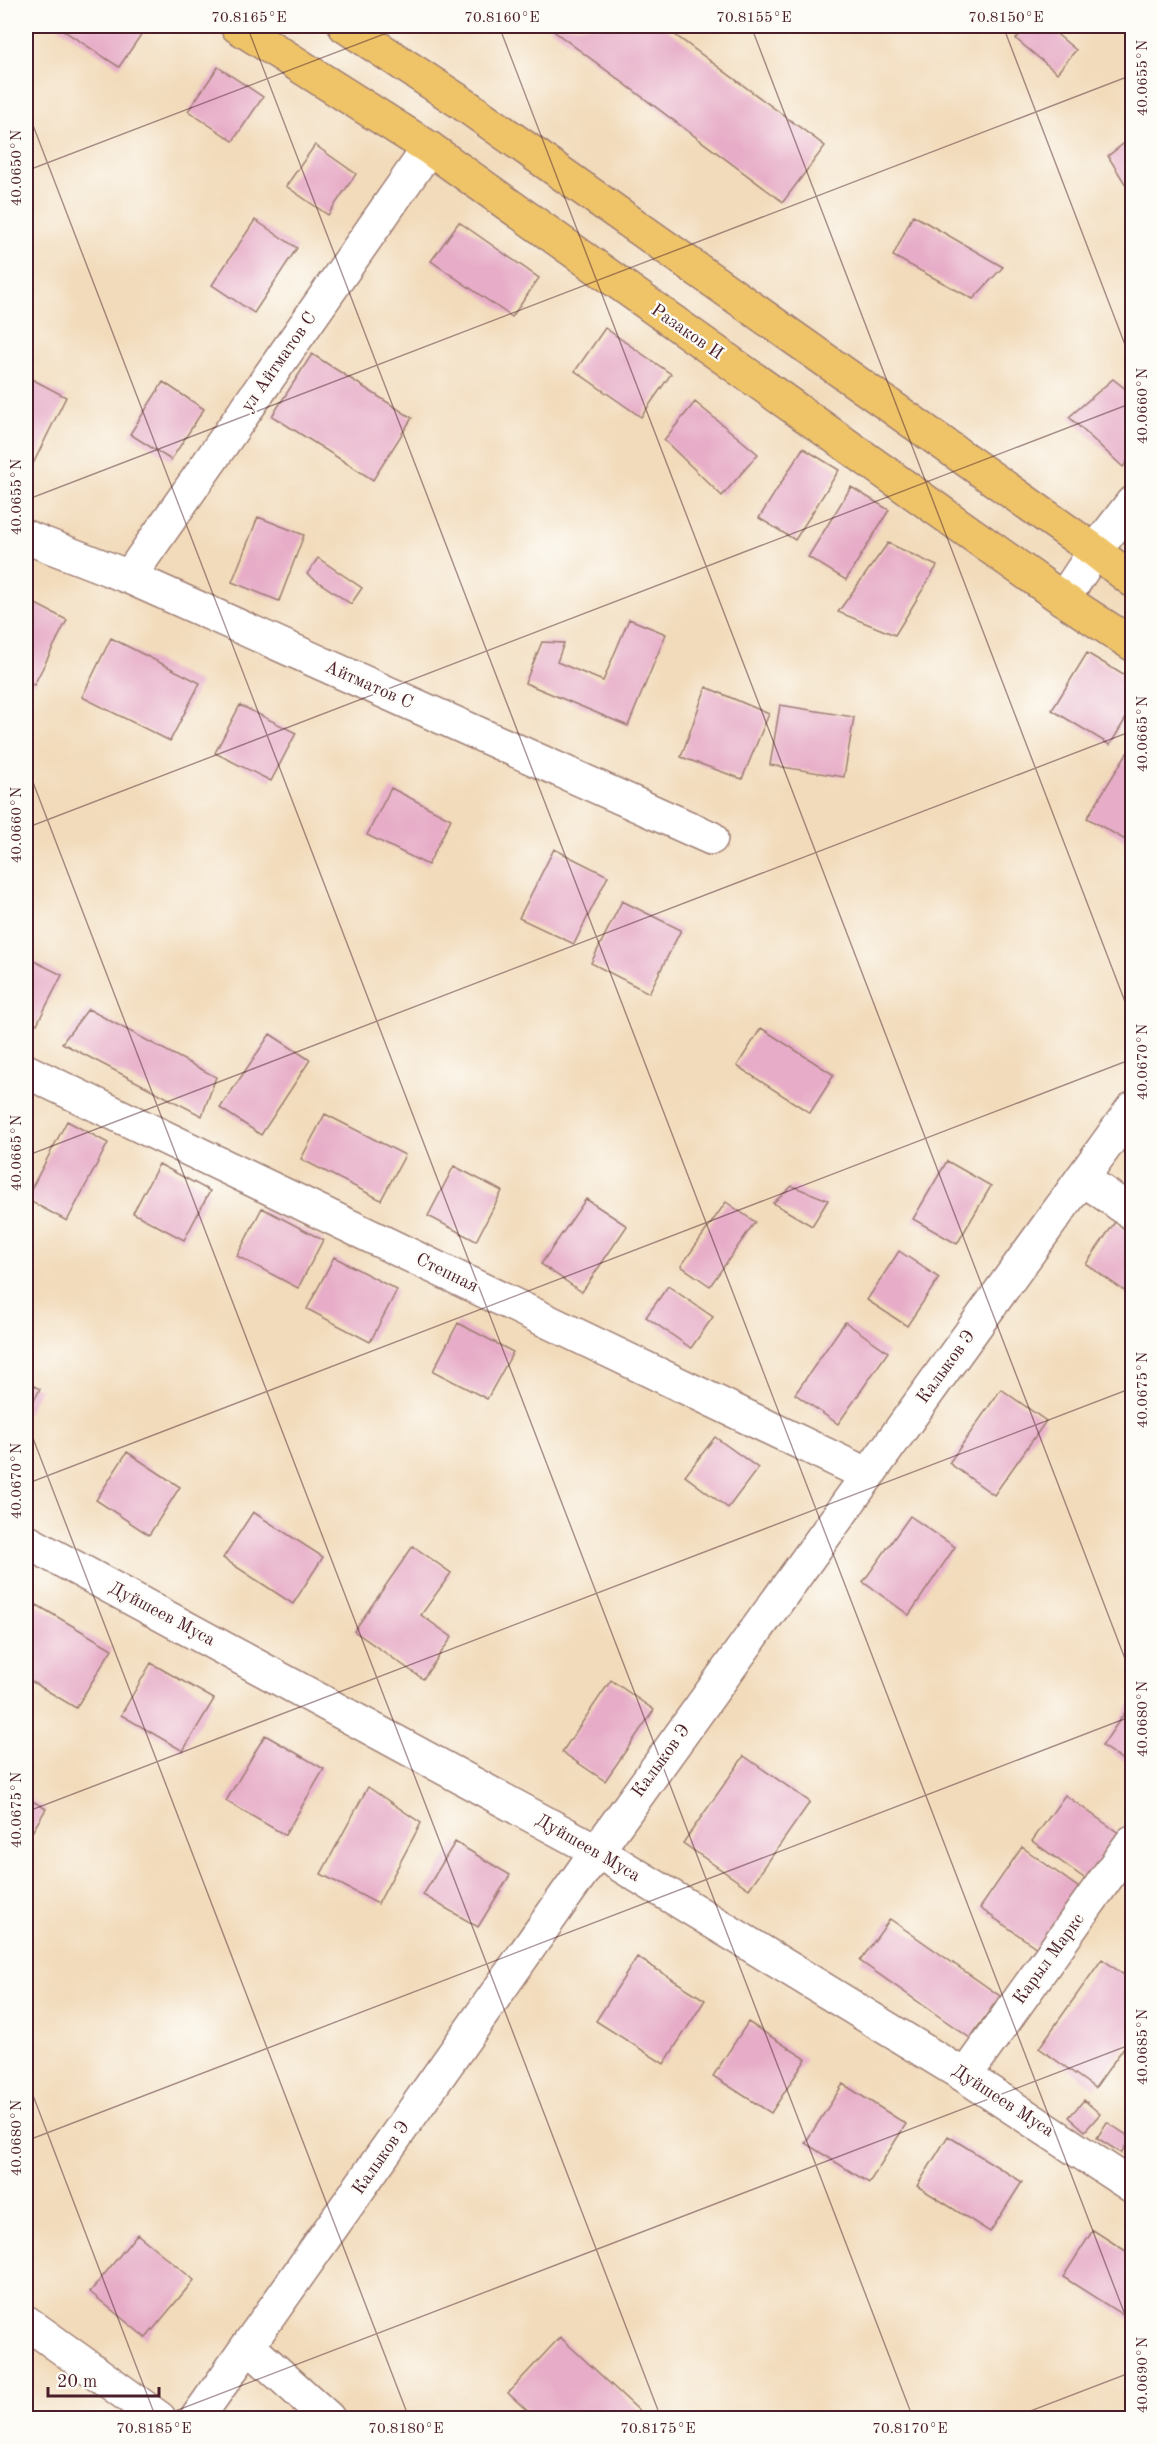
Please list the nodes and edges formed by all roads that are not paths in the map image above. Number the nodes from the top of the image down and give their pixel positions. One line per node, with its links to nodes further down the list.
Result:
1 (237, 26): 3 (main road, Разаков И)
2 (345, 26): 7 (main road)
3 (273, 35): 4 (main road, Разаков И)
4 (429, 148): 8 (street, ул Айтматов С); 10 (main road, Разаков И)
5 (1132, 503): 7 (street)
6 (26, 537): 8 (street, Айтматов С)
7 (1095, 551): 9 (main road); 10 (street)
8 (129, 577): 12 (street, Айтматов С)
9 (1132, 580)
10 (1063, 599): 11 (main road, Разаков И)
11 (1132, 644)
12 (711, 838)
13 (26, 1071): 17 (street, Степная)
14 (1132, 1109): 15 (street, Калыков Э)
15 (1082, 1178): 16 (street); 17 (street, Калыков Э)
16 (1132, 1213)
17 (868, 1475): 20 (street, Калыков Э)
18 (26, 1540): 20 (street, Дуйшеев Муса)
19 (1132, 1842): 21 (street, Карыл Маркс)
20 (597, 1851): 21 (street, Дуйшеев Муса); 24 (street, Калыков Э)
21 (965, 2076): 22 (street, Дуйшеев Муса)
22 (1132, 2186)
23 (26, 2322): 25 (street)
24 (248, 2346): 26 (street, Калыков Э); 27 (street)
25 (159, 2418)
26 (197, 2418)
27 (328, 2418)

